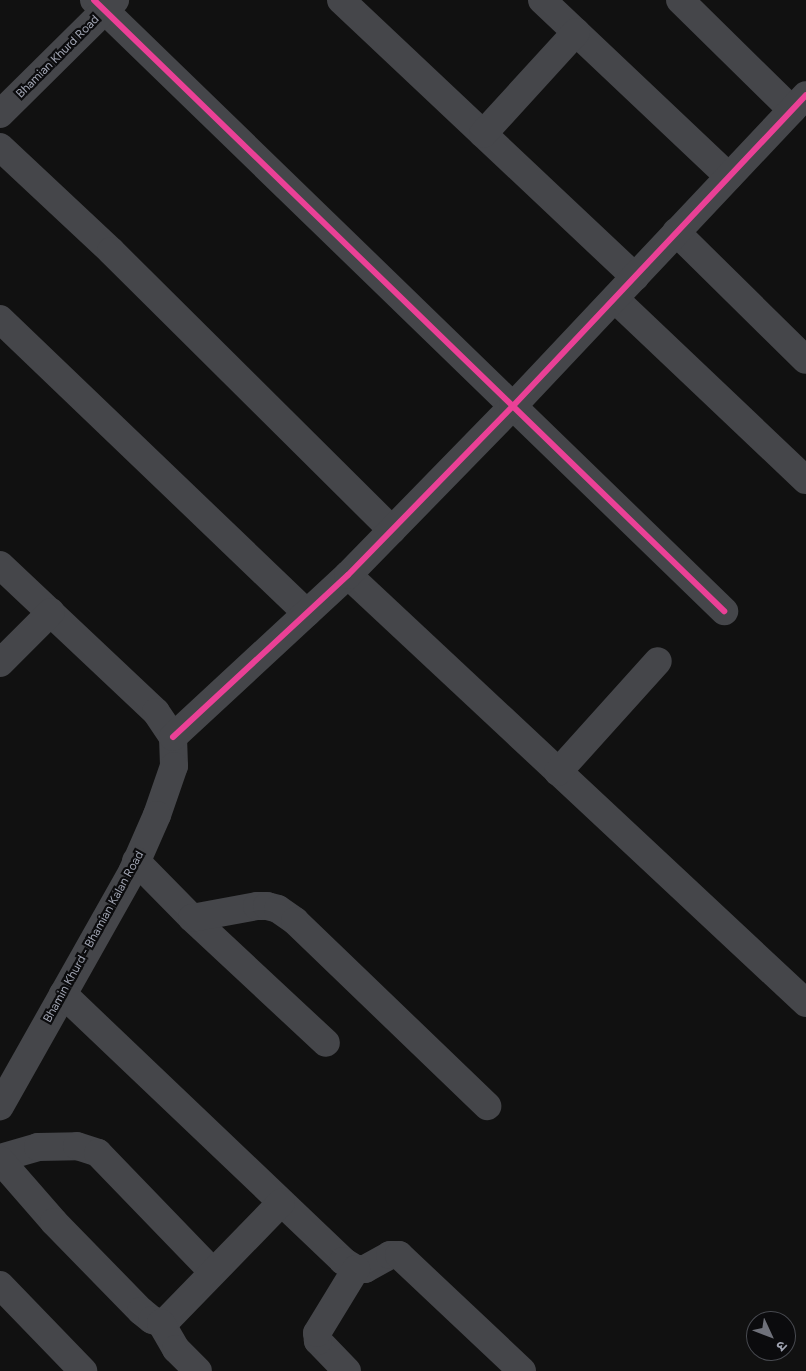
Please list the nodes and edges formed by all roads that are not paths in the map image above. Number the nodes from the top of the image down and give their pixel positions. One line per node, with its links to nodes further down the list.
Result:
1 (341, 0): 8 (street)
2 (542, 0): 5 (street)
3 (680, 0): 6 (street)
4 (105, 4): 7 (street, Bhamian Khurd Road); 16 (street)
5 (576, 32): 8 (street); 10 (street)
6 (799, 103): 10 (street)
7 (0, 114)
8 (483, 134): 12 (street)
9 (0, 147): 18 (street)
10 (729, 177): 11 (street)
11 (676, 232): 12 (street); 15 (street)
12 (635, 277): 13 (street)
13 (615, 299): 16 (street); 17 (street)
14 (0, 319): 23 (street)
15 (806, 360)
16 (513, 406): 18 (street); 21 (street)
17 (806, 480)
18 (392, 530): 20 (street)
19 (0, 565): 22 (street)
20 (348, 575): 23 (street); 27 (street)
21 (724, 611)
22 (51, 612): 25 (street); 26 (street)
23 (307, 613): 26 (street)
24 (658, 661): 27 (street)
25 (0, 663)
26 (173, 736): 28 (street, Bhamin Khurd - Bhamian Kalan Road)
27 (558, 772): 31 (street)
28 (136, 861): 29 (street); 30 (street, Bhamin Khurd - Bhamian Kalan Road)
29 (192, 918): 32 (street); 34 (street)
30 (63, 994): 33 (street, Bhamin Khurd - Bhamian Kalan Road); 36 (street)
31 (806, 1002)
32 (326, 1043)
33 (0, 1106)
34 (487, 1106)
35 (0, 1159): 38 (street); 40 (street)
36 (281, 1203): 37 (street); 38 (street)
37 (356, 1269): 43 (street); 44 (street)
38 (213, 1272): 40 (street)
39 (0, 1286): 41 (street)
40 (161, 1323): 42 (street)
41 (83, 1371)
42 (198, 1371)
43 (347, 1371)
44 (522, 1371)

